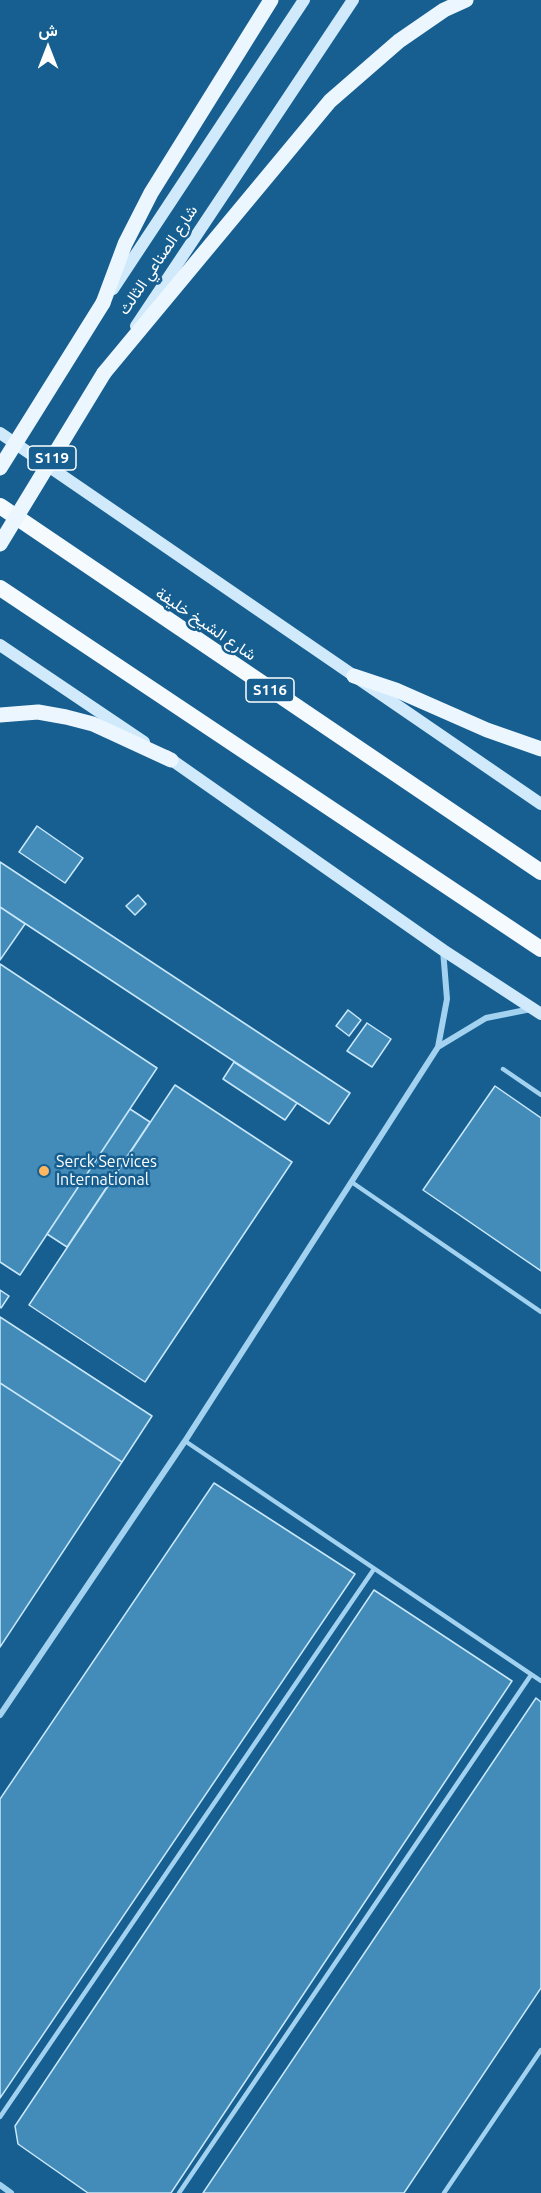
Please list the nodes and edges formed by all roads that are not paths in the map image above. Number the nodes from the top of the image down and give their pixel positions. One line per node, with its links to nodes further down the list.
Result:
1 (271, 0): 5 (main road)
2 (304, 0): 5 (main road, شارع الصناعي الثالث / S119)
3 (353, 0): 6 (main road, شارع الصناعي الثالث / S119)
4 (466, 0): 6 (main road)
5 (103, 303): 8 (main road, شارع الصناعي الثالث / S119, bridge)
6 (104, 372): 10 (main road, شارع الصناعي الثالث / S119, bridge)
7 (0, 433): 13 (main road)
8 (0, 468)
9 (0, 506): 18 (highway, شارع الشيخ خليفة / S116)
10 (0, 544)
11 (0, 588): 19 (highway)
12 (0, 645): 16 (main road)
13 (354, 676): 15 (main road); 17 (main road)
14 (0, 715): 16 (main road)
15 (541, 748)
16 (171, 760): 20 (main road)
17 (541, 804)
18 (541, 872)
19 (541, 949)
20 (443, 950): 21 (main road); 22 (street)
21 (537, 1011): 22 (street)
22 (438, 1047): 25 (street)
23 (503, 1069): 24 (lane)
24 (541, 1095)
25 (353, 1183): 26 (lane); 27 (street)
26 (541, 1312)
27 (185, 1441): 28 (lane); 31 (street)
28 (374, 1569): 29 (lane); 33 (lane)
29 (531, 1675): 30 (lane); 34 (lane)
30 (541, 1681)
31 (0, 1715)
32 (541, 2050): 35 (lane)
33 (0, 2117)
34 (179, 2193)
35 (444, 2193)

